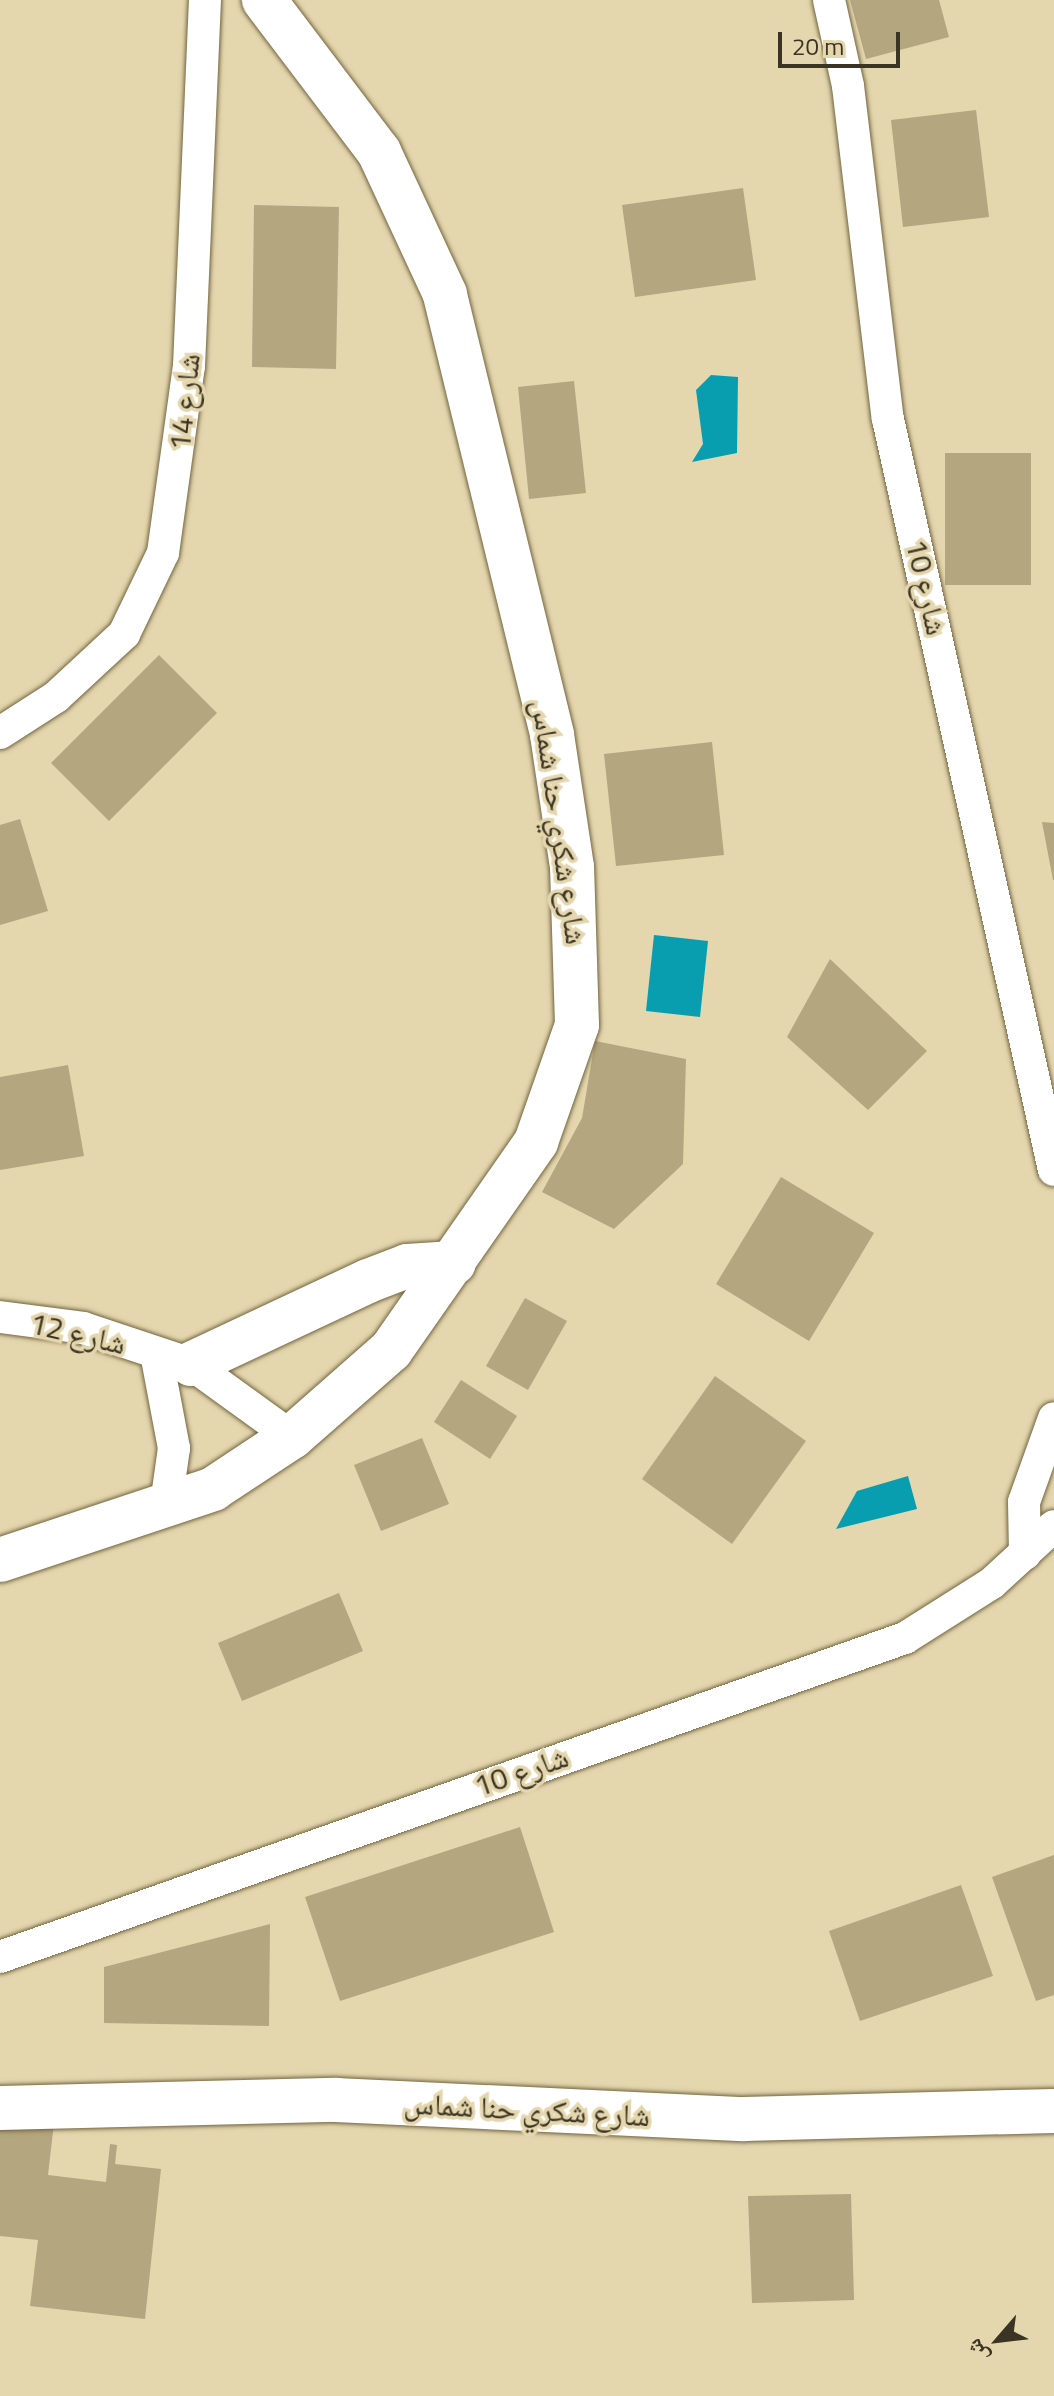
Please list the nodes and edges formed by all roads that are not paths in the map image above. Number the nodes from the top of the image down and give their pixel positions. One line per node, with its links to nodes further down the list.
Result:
1 (205, 0): 4 (street, شارع 14)
2 (264, 0): 6 (street, شارع شكري حنا شماس)
3 (829, 0): 5 (street, شارع 10)
4 (0, 733)
5 (1054, 1170)
6 (454, 1263): 8 (street); 10 (street, شارع شكري حنا شماس)
7 (0, 1317): 8 (street, شارع 12)
8 (174, 1358): 10 (street, شارع 12); 11 (street, شارع 12)
9 (1054, 1418): 13 (street)
10 (292, 1437): 11 (street, شارع شكري حنا شماس)
11 (166, 1504): 14 (street, شارع شكري حنا شماس)
12 (1054, 1526): 13 (street, شارع 10)
13 (1025, 1554): 15 (street, شارع 10)
14 (0, 1560)
15 (0, 1957)
16 (0, 2108): 17 (street, شارع شكري حنا شماس)
17 (1054, 2111)

